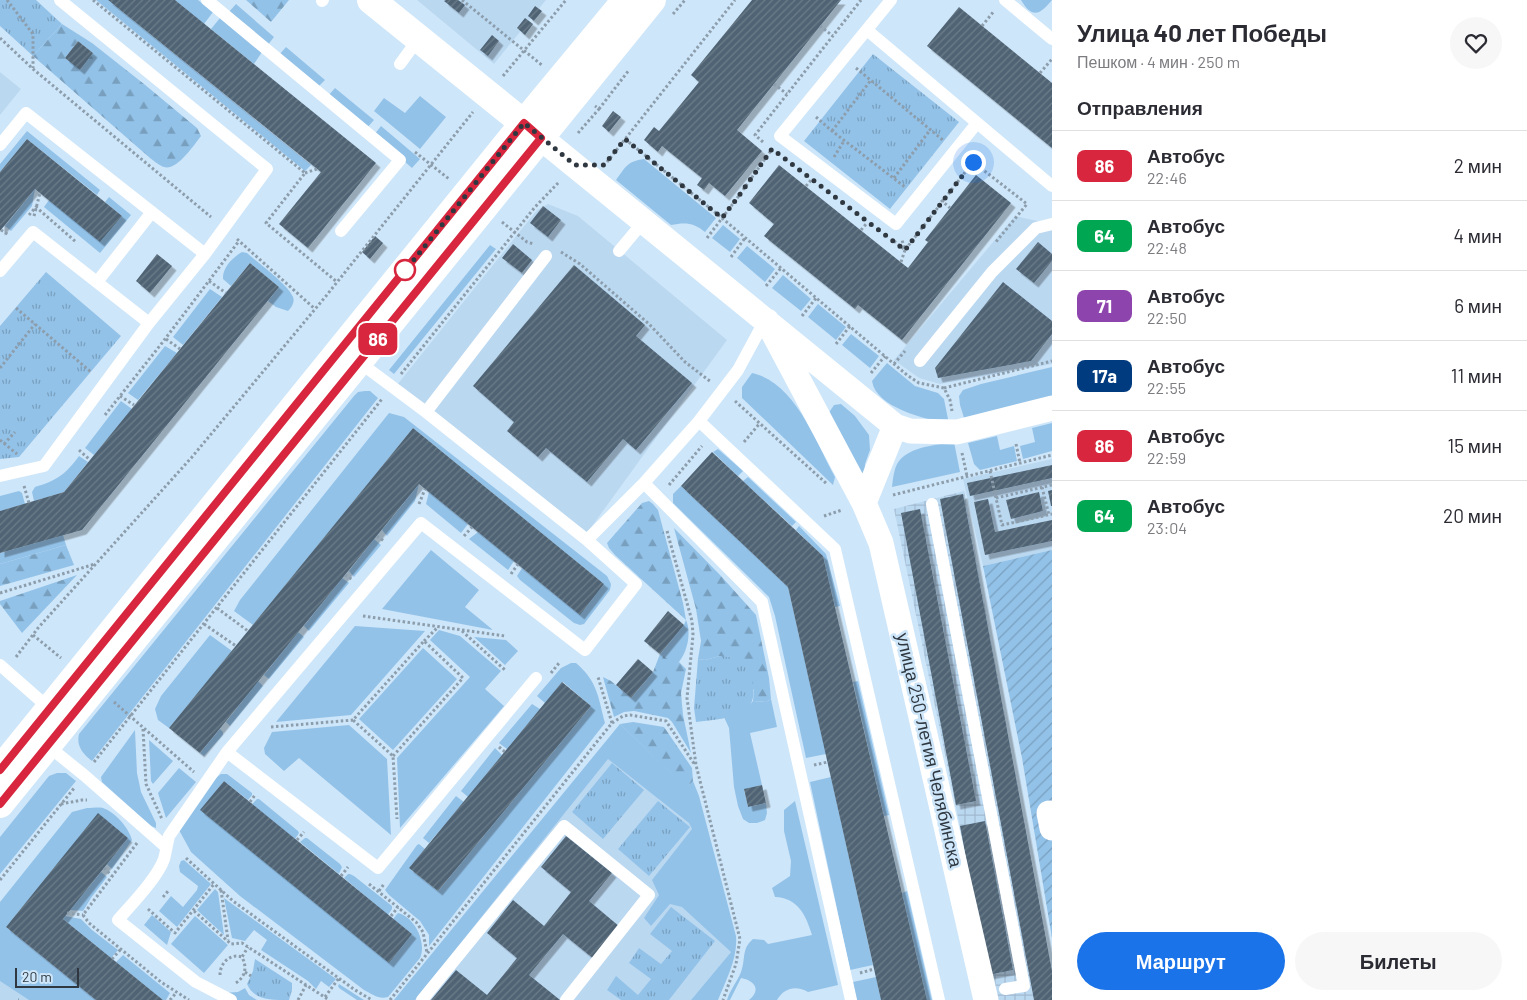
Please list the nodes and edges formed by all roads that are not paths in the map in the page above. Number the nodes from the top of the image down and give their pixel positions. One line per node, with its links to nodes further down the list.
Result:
1 (60, 0): 21 (lane)
2 (207, 0): 19 (lane)
3 (371, 0): 9 (street, улица 250-летия Челябинска)
4 (626, 0): 13 (street)
5 (652, 0): 13 (street)
6 (891, 0): 8 (lane)
7 (1005, 0): 10 (lane)
8 (867, 30): 12 (lane); 12 (lane)
9 (418, 38): 11 (lane); 13 (street, улица 250-летия Челябинска)
10 (1052, 38)
11 (400, 64)
12 (977, 124): 15 (lane)
13 (533, 130): 17 (street, улица 250-летия Челябинска); 28 (street); 40 (street)
14 (0, 146): 16 (lane)
15 (1052, 186)
16 (152, 212): 21 (lane); 24 (lane)
17 (644, 221): 20 (lane); 25 (street, улица 250-летия Челябинска)
18 (1052, 224): 27 (lane)
19 (341, 231)
20 (619, 251)
21 (205, 254): 26 (lane)
22 (546, 256): 30 (lane)
23 (0, 271): 24 (lane)
24 (97, 282): 26 (lane)
25 (766, 320): 31 (lane); 32 (street, улица 250-летия Челябинска); 35 (street, улица 250-летия Челябинска)
26 (149, 323): 33 (lane)
27 (920, 361)
28 (359, 362): 30 (lane); 40 (street)
29 (1052, 408): 32 (street)
30 (426, 412): 37 (lane)
31 (699, 422): 34 (lane); 51 (lane)
32 (894, 426): 35 (street)
33 (0, 476)
34 (644, 483): 37 (lane); 50 (lane)
35 (864, 503): 46 (street, улица 250-летия Челябинска)
36 (932, 504): 46 (lane)
37 (587, 540): 42 (lane)
38 (3, 668): 40 (lane)
39 (536, 678): 42 (lane)
40 (58, 716): 41 (street)
41 (39, 739): 43 (street); 44 (street); 45 (lane)
42 (227, 752): 45 (lane)
43 (0, 770)
44 (0, 804)
45 (167, 842): 47 (lane)
46 (995, 994)
47 (231, 1000)
48 (422, 1000): 49 (lane)
49 (566, 1000)
50 (851, 1000)
51 (939, 1000)

